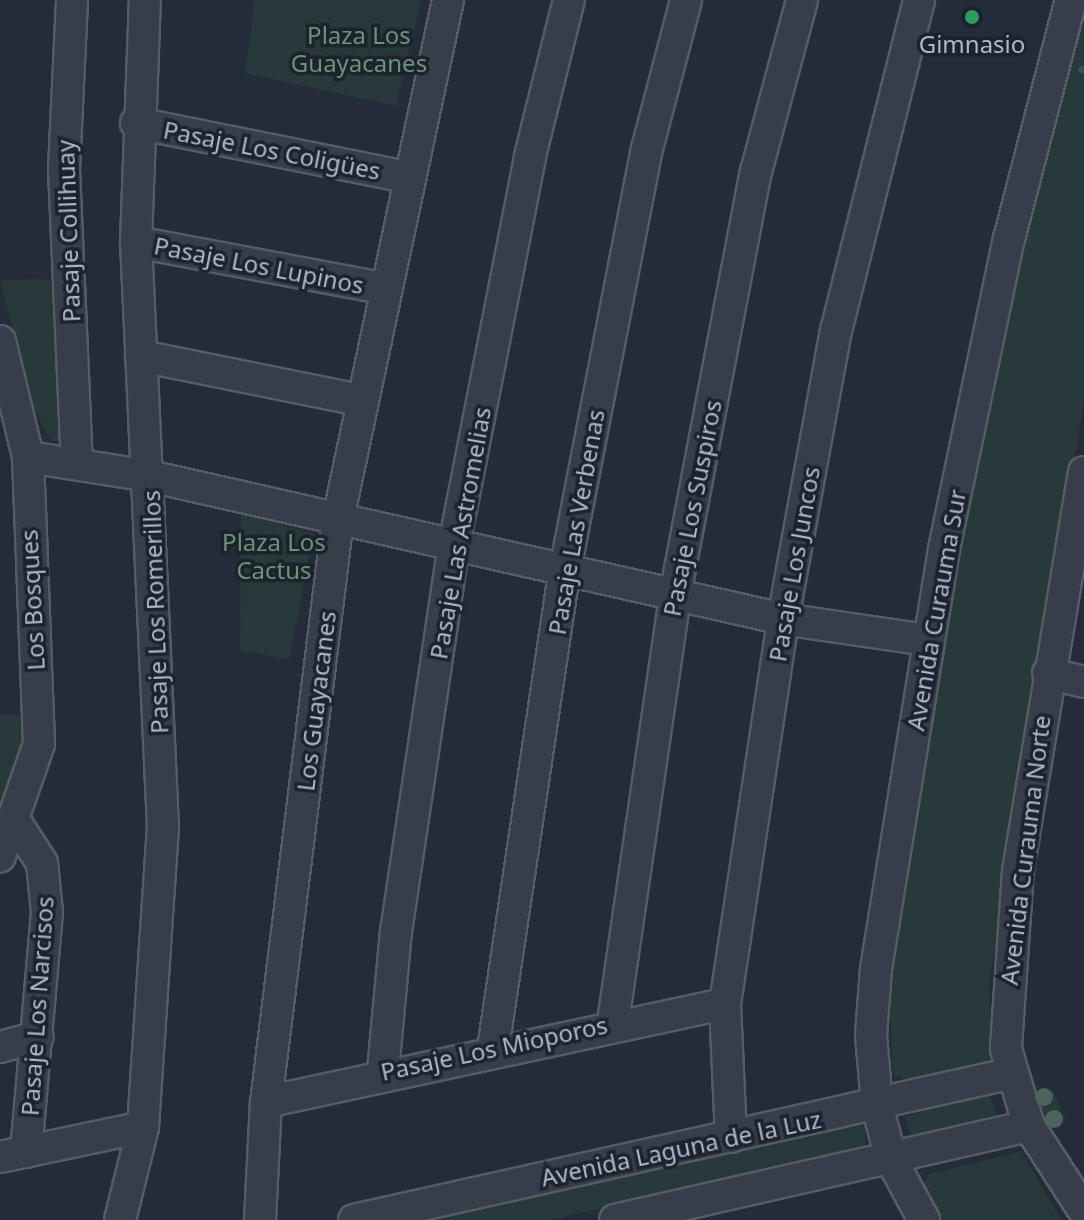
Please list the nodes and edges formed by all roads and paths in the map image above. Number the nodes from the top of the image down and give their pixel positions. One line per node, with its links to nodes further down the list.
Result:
1 (72, 0): 18 (street, Pasaje Collihuay)
2 (145, 0): 9 (street, Pasaje Los Romerillos)
3 (448, 0): 10 (street, Los Guayacanes)
4 (569, 0): 22 (street, Pasaje Las Astromelias)
5 (686, 0): 23 (street, Pasaje Las Verbenas)
6 (802, 0): 24 (street, Pasaje Los Suspiros)
7 (919, 0): 25 (street, Pasaje Los Juncos)
8 (1071, 0): 26 (street, Avenida Curauma Sur)
9 (136, 123): 10 (street, Pasaje Los Coligües); 11 (street, Pasaje Los Romerillos)
10 (407, 177): 12 (street, Los Guayacanes)
11 (136, 242): 12 (street, Pasaje Los Lupinos); 14 (street, Pasaje Los Romerillos)
12 (382, 288): 15 (street, Los Guayacanes)
13 (0, 341): 16 (street, Los Bosques)
14 (141, 356): 15 (street); 20 (street, Pasaje Los Romerillos)
15 (360, 400): 21 (street, Los Guayacanes)
16 (12, 425): 17 (street, Los Bosques)
17 (28, 457): 18 (street); 29 (street, Los Bosques)
18 (77, 462): 20 (street)
19 (1084, 472): 27 (street, Avenida Curauma Norte)
20 (149, 476): 21 (street); 41 (street, Pasaje Los Romerillos)
21 (338, 519): 22 (street); 38 (street, Los Guayacanes)
22 (454, 545): 23 (street); 36 (street, Pasaje Las Astromelias)
23 (565, 570): 24 (street); 35 (street, Pasaje Las Verbenas)
24 (675, 595): 25 (street); 32 (street, Pasaje Los Suspiros)
25 (783, 619): 26 (street); 31 (street, Pasaje Los Juncos)
26 (927, 640): 39 (street, Avenida Curauma Sur)
27 (1048, 673): 28 (street); 37 (street, Avenida Curauma Norte)
28 (1084, 682)
29 (15, 821): 30 (street, Los Bosques); 33 (street, Pasaje Los Narcisos)
30 (0, 856)
31 (725, 1004): 32 (street, Pasaje Los Mioporos); 42 (street, Pasaje Los Juncos)
32 (613, 1022): 35 (street, Pasaje Los Mioporos)
33 (38, 1037): 34 (street); 43 (street, Pasaje Los Narcisos)
34 (0, 1047)
35 (493, 1049): 36 (street, Pasaje Los Mioporos)
36 (383, 1071): 38 (street, Pasaje Los Mioporos)
37 (1008, 1074): 39 (street, Avenida Laguna de la Luz); 40 (street, Avenida Curauma Norte)
38 (266, 1102): 47 (street, Los Guayacanes)
39 (877, 1105): 42 (street, Avenida Laguna de la Luz); 44 (street, Avenida Curauma Sur)
40 (1029, 1126): 44 (street); 45 (street, Avenida Curauma Norte)
41 (143, 1127): 43 (street); 46 (street, Pasaje Los Romerillos)
42 (731, 1137): 48 (street, Avenida Laguna de la Luz)
43 (13, 1154)
44 (891, 1159): 49 (street); 50 (street, Avenida Curauma Sur)
45 (1084, 1211)
46 (120, 1220)
47 (260, 1220)
48 (354, 1220)
49 (615, 1220)
50 (924, 1220)

